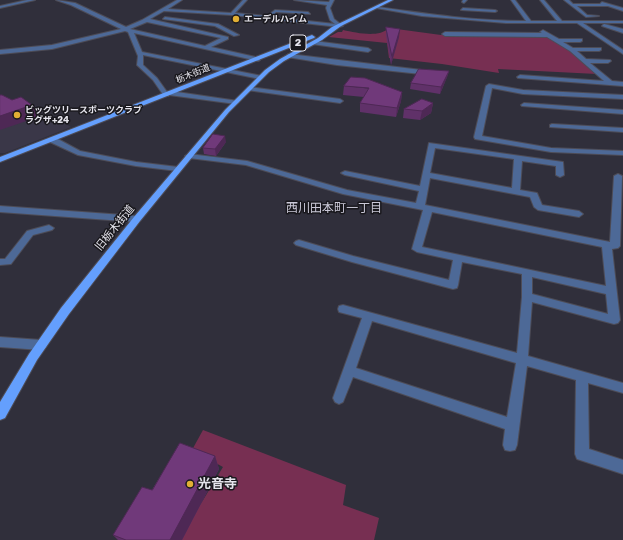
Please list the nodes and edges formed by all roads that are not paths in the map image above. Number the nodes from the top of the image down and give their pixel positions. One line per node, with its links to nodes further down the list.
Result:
1 (33, 0): 16 (street)
2 (58, 0): 36 (street)
3 (180, 0): 19 (street)
4 (242, 0): 5 (street)
5 (245, 0): 23 (street)
6 (296, 0): 13 (street)
7 (391, 0): 17 (main road, 栃木街道 / 2)
8 (513, 0): 29 (street)
9 (542, 0): 30 (street)
10 (566, 0): 15 (street)
11 (594, 0): 14 (street)
12 (464, 1): 18 (street)
13 (331, 2): 34 (street)
14 (606, 4): 15 (street); 20 (street)
15 (573, 5): 24 (street)
16 (0, 8)
17 (378, 8): 28 (street); 34 (main road, 栃木街道 / 2)
18 (463, 9): 21 (street); 28 (street)
19 (164, 10): 23 (street); 26 (street)
20 (622, 10)
21 (494, 11)
22 (308, 13): 27 (street)
23 (232, 14): 27 (street)
24 (586, 16): 25 (street); 32 (street)
25 (601, 16)
26 (149, 18): 36 (street); 40 (street); 47 (street)
27 (268, 18): 34 (street)
28 (458, 18): 29 (street)
29 (528, 22): 30 (street); 35 (street)
30 (560, 22): 31 (street)
31 (578, 22): 32 (street); 43 (street)
32 (592, 22): 33 (street); 38 (street)
33 (623, 22)
34 (340, 26): 46 (main road, 旧栃木街道); 55 (main road, 栃木街道 / 2)
35 (535, 27)
36 (128, 30): 47 (street); 52 (street); 53 (street)
37 (540, 30): 41 (street)
38 (623, 31)
39 (445, 34): 41 (street)
40 (236, 35)
41 (549, 35): 45 (street)
42 (609, 37): 43 (street)
43 (602, 38): 49 (street)
44 (580, 40): 45 (street)
45 (558, 41): 51 (street)
46 (314, 42): 50 (street); 54 (main road, 旧栃木街道); 60 (main road)
47 (207, 48): 55 (street)
48 (599, 49): 51 (street)
49 (621, 49)
50 (368, 50)
51 (572, 50): 56 (street)
52 (0, 52)
53 (140, 53): 59 (street); 66 (street)
54 (289, 56): 60 (main road, 旧栃木街道); 61 (street)
55 (258, 59): 58 (main road, 栃木街道 / 2); 60 (main road)
56 (584, 61): 57 (street); 63 (street)
57 (608, 61)
58 (244, 64): 59 (main road, 栃木街道 / 2); 60 (main road)
59 (228, 70): 60 (street); 66 (main road, 栃木街道 / 2)
60 (265, 72): 65 (main road, 旧栃木街道)
61 (437, 74)
62 (520, 77): 63 (street)
63 (610, 83): 64 (street); 67 (street)
64 (623, 84)
65 (249, 89): 69 (street); 70 (main road, 旧栃木街道)
66 (168, 94): 70 (street); 75 (main road, 栃木街道 / 2)
67 (623, 94)
68 (623, 97): 76 (street)
69 (340, 101)
70 (236, 102): 77 (main road, 旧栃木街道)
71 (524, 105): 72 (street)
72 (623, 112)
73 (552, 126): 74 (street)
74 (623, 130)
75 (53, 140): 79 (main road, 栃木街道 / 2); 80 (street)
76 (623, 153)
77 (189, 156): 80 (main road, 旧栃木街道); 87 (street)
78 (518, 158): 82 (street); 83 (street); 86 (street)
79 (0, 160)
80 (178, 169): 90 (main road, 旧栃木街道)
81 (345, 173): 85 (street)
82 (426, 175): 85 (street); 86 (street)
83 (560, 176)
84 (618, 176): 93 (street)
85 (423, 189): 87 (street)
86 (516, 192): 89 (street)
87 (424, 208): 93 (street); 94 (street)
88 (0, 209): 90 (street)
89 (579, 214)
90 (137, 219): 102 (main road, 旧栃木街道)
91 (49, 228): 95 (street)
92 (299, 243): 94 (street)
93 (607, 244): 97 (street)
94 (458, 257): 96 (street)
95 (0, 262)
96 (527, 272): 97 (street); 98 (street)
97 (611, 291): 98 (street)
98 (527, 297): 103 (street)
99 (343, 309): 100 (street)
100 (368, 316): 103 (street); 104 (street)
101 (0, 342): 102 (street)
102 (41, 345): 108 (main road, 旧栃木街道)
103 (522, 359): 105 (street); 109 (street)
104 (349, 371): 107 (street); 109 (street)
105 (582, 376): 106 (street); 111 (street)
106 (623, 388)
107 (339, 398)
108 (0, 414)
109 (512, 425): 110 (street)
110 (510, 445)
111 (623, 467)

